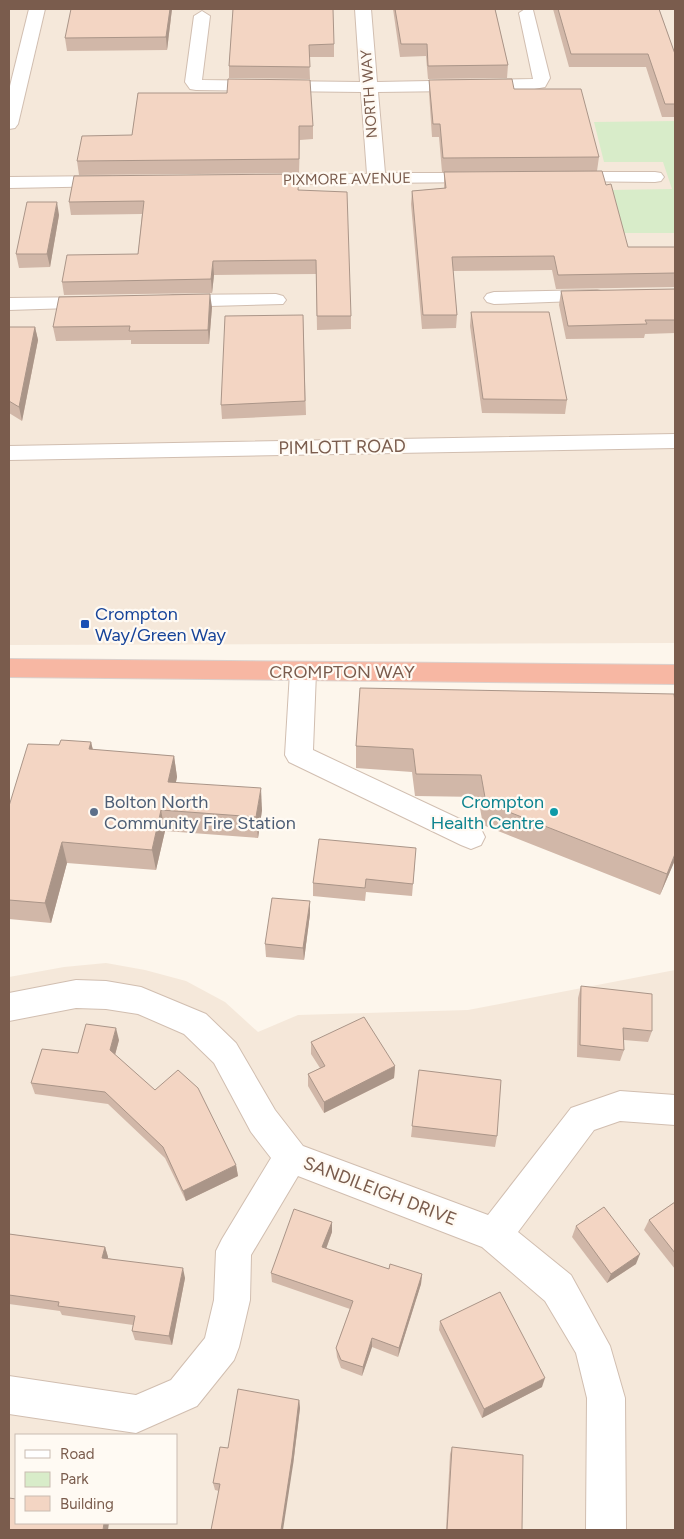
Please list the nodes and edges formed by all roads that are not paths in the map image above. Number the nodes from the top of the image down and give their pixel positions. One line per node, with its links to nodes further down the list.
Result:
1 (37, 9): 6 (street)
2 (363, 9): 5 (street, NORTH WAY)
3 (527, 13): 5 (street)
4 (202, 16): 5 (street)
5 (368, 88): 9 (street, NORTH WAY)
6 (9, 124)
7 (547, 177): 8 (street)
8 (655, 177)
9 (376, 178): 10 (street, PIXMORE AVENUE); 11 (street, PIXMORE AVENUE)
10 (497, 178)
11 (240, 180)
12 (124, 182): 13 (street)
13 (9, 183)
14 (618, 296): 15 (street)
15 (494, 298)
16 (276, 300): 18 (street)
17 (118, 302): 19 (street)
18 (157, 302)
19 (9, 304)
20 (675, 440): 21 (street, PIMLOTT ROAD)
21 (9, 453)
22 (9, 668): 23 (highway, CROMPTON WAY)
23 (303, 672): 24 (highway, CROMPTON WAY); 25 (street)
24 (675, 675)
25 (471, 838)
26 (9, 1007): 28 (street, SANDILEIGH DRIVE)
27 (675, 1110): 29 (street)
28 (291, 1157): 29 (street, SANDILEIGH DRIVE); 30 (street)
29 (494, 1235): 31 (street, SANDILEIGH DRIVE)
30 (9, 1395)
31 (606, 1530)

